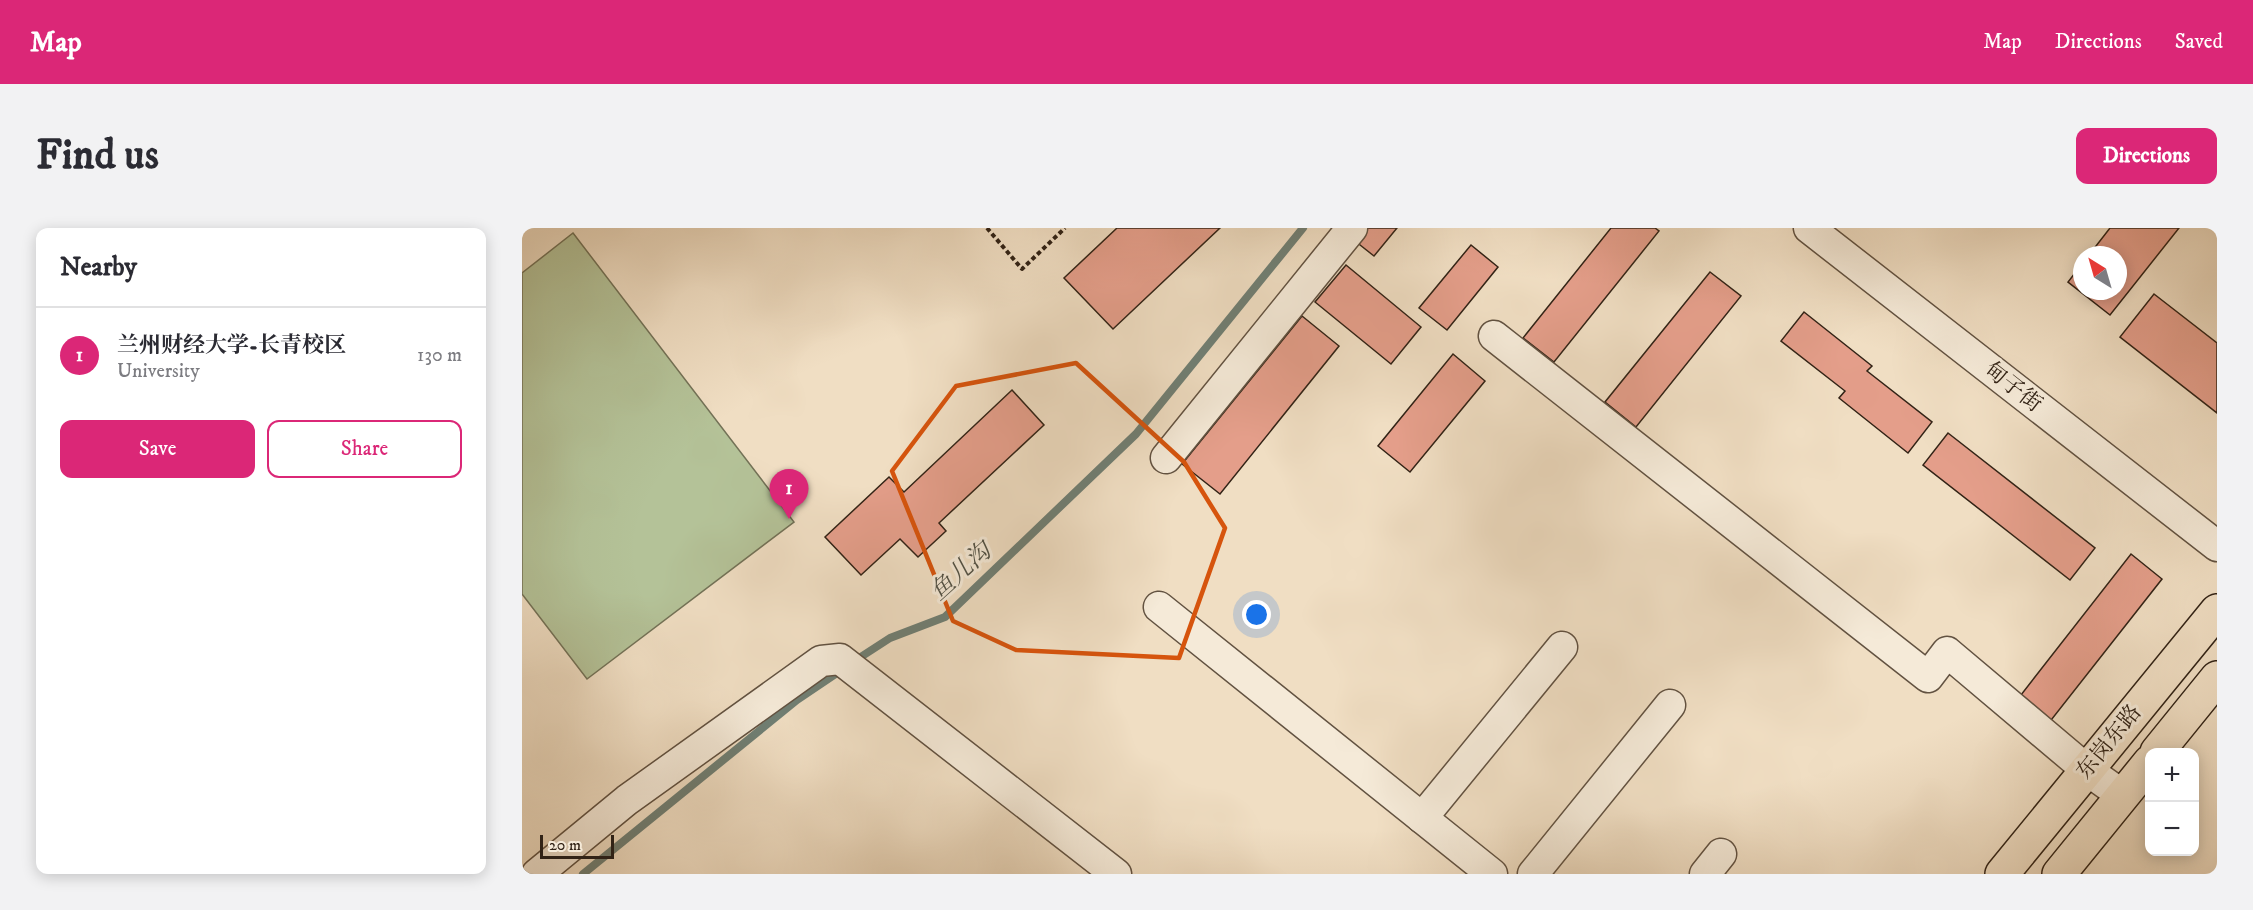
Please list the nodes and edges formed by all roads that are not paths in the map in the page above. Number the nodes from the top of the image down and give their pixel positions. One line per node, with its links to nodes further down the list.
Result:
1 (1352, 228): 4 (street)
2 (1809, 228): 5 (street, 甸子街)
3 (1494, 336): 13 (street)
4 (1166, 458)
5 (2217, 546)
6 (1159, 608): 15 (street)
7 (2217, 611): 13 (main road, 东岗东路)
8 (1562, 647): 15 (street)
9 (2217, 678): 11 (main road, 东岗东路)
10 (1670, 705): 19 (street)
11 (2161, 748)
12 (2145, 768): 14 (main road, 东岗东路)
13 (2086, 770): 14 (street); 20 (main road, 东岗东路)
14 (2122, 795): 21 (main road, 东岗东路)
15 (1422, 818): 18 (street)
16 (537, 874): 17 (street)
17 (1116, 874)
18 (1492, 874)
19 (1533, 874)
20 (2002, 874)
21 (2059, 874)

